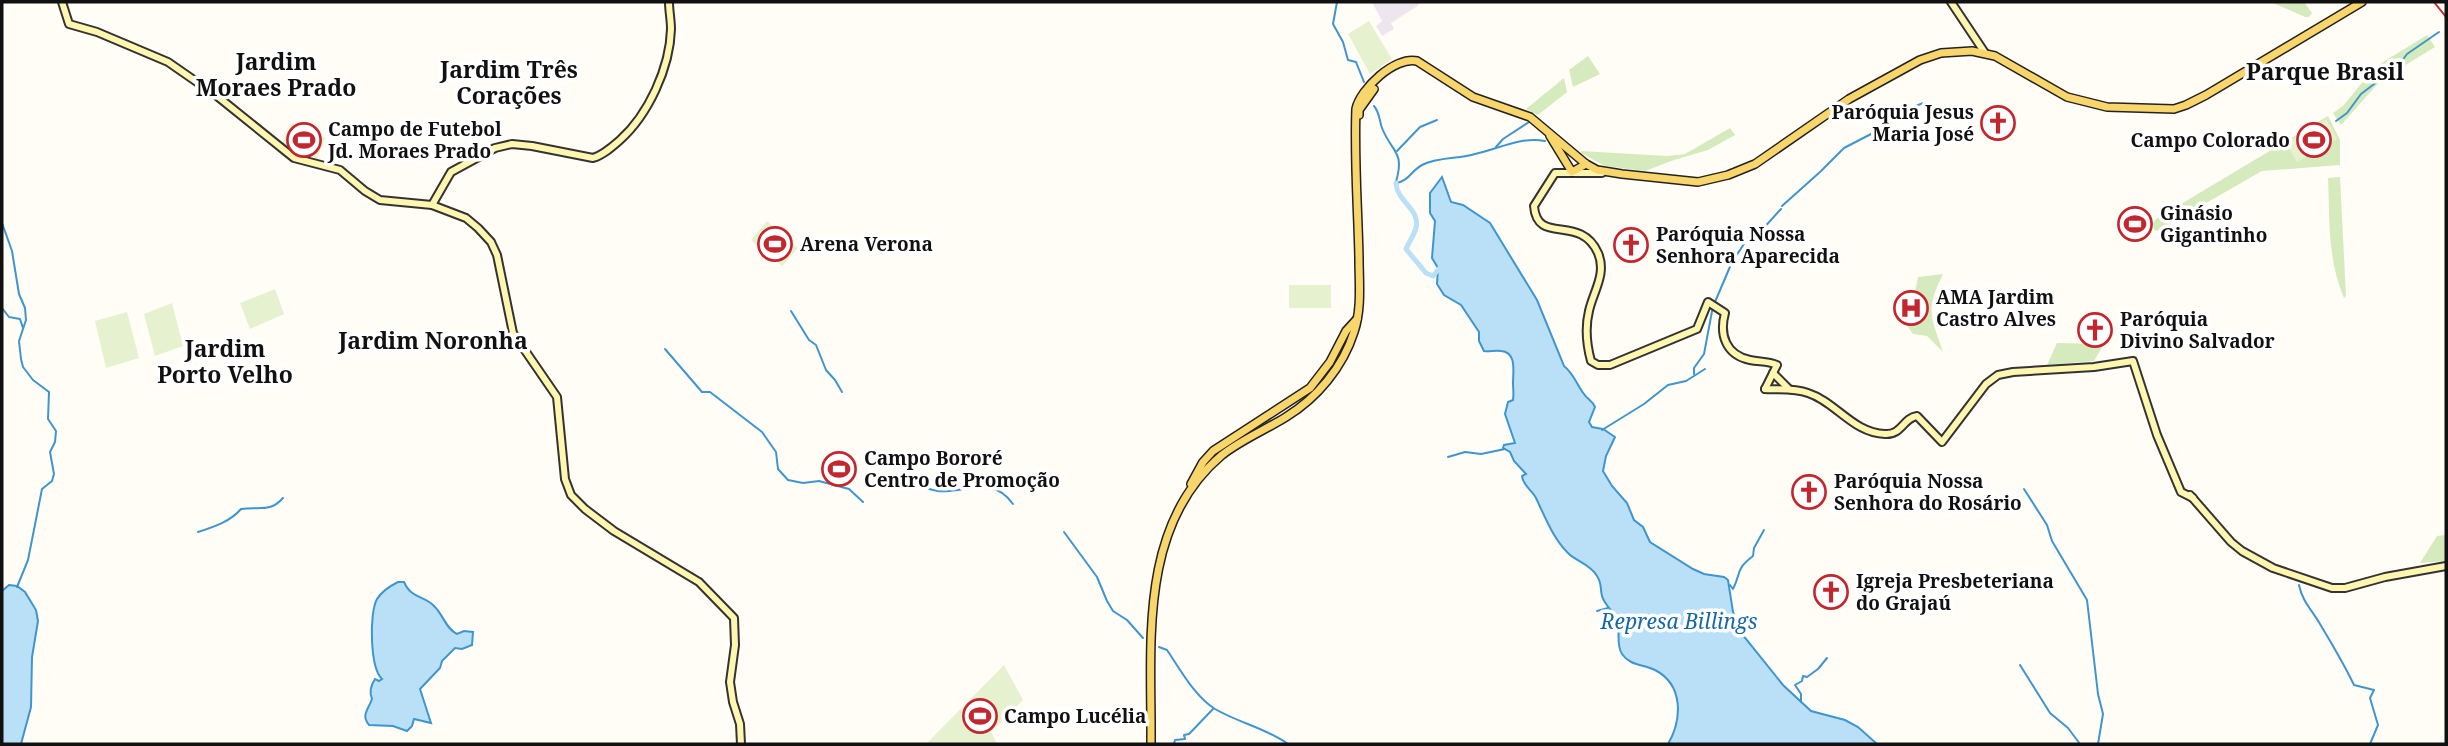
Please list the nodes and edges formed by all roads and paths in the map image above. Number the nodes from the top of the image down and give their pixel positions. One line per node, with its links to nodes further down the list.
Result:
1 (62, 2): 12 (main road)
2 (669, 2): 12 (main road)
3 (1951, 2): 5 (main road)
4 (2362, 2): 5 (main road)
5 (1985, 53): 11 (main road)
6 (1419, 63): 7 (main road); 7 (main road); 8 (main road)
7 (1360, 108): 13 (main road)
8 (1546, 130): 9 (main road); 10 (main road)
9 (1586, 164): 10 (main road); 11 (main road)
10 (1572, 172): 11 (main road); 14 (main road)
11 (1610, 173)
12 (432, 205): 22 (main road)
13 (1352, 330): 16 (main road); 17 (main road)
14 (1773, 373): 15 (main road); 15 (main road)
15 (1788, 388): 19 (main road)
16 (1298, 397): 17 (main road); 18 (main road); 23 (main road)
17 (1311, 398): 18 (main road)
18 (1296, 411): 23 (main road)
19 (2179, 484): 20 (main road); 20 (main road)
20 (2193, 498): 21 (main road)
21 (2446, 565)
22 (741, 744)
23 (1149, 744)

